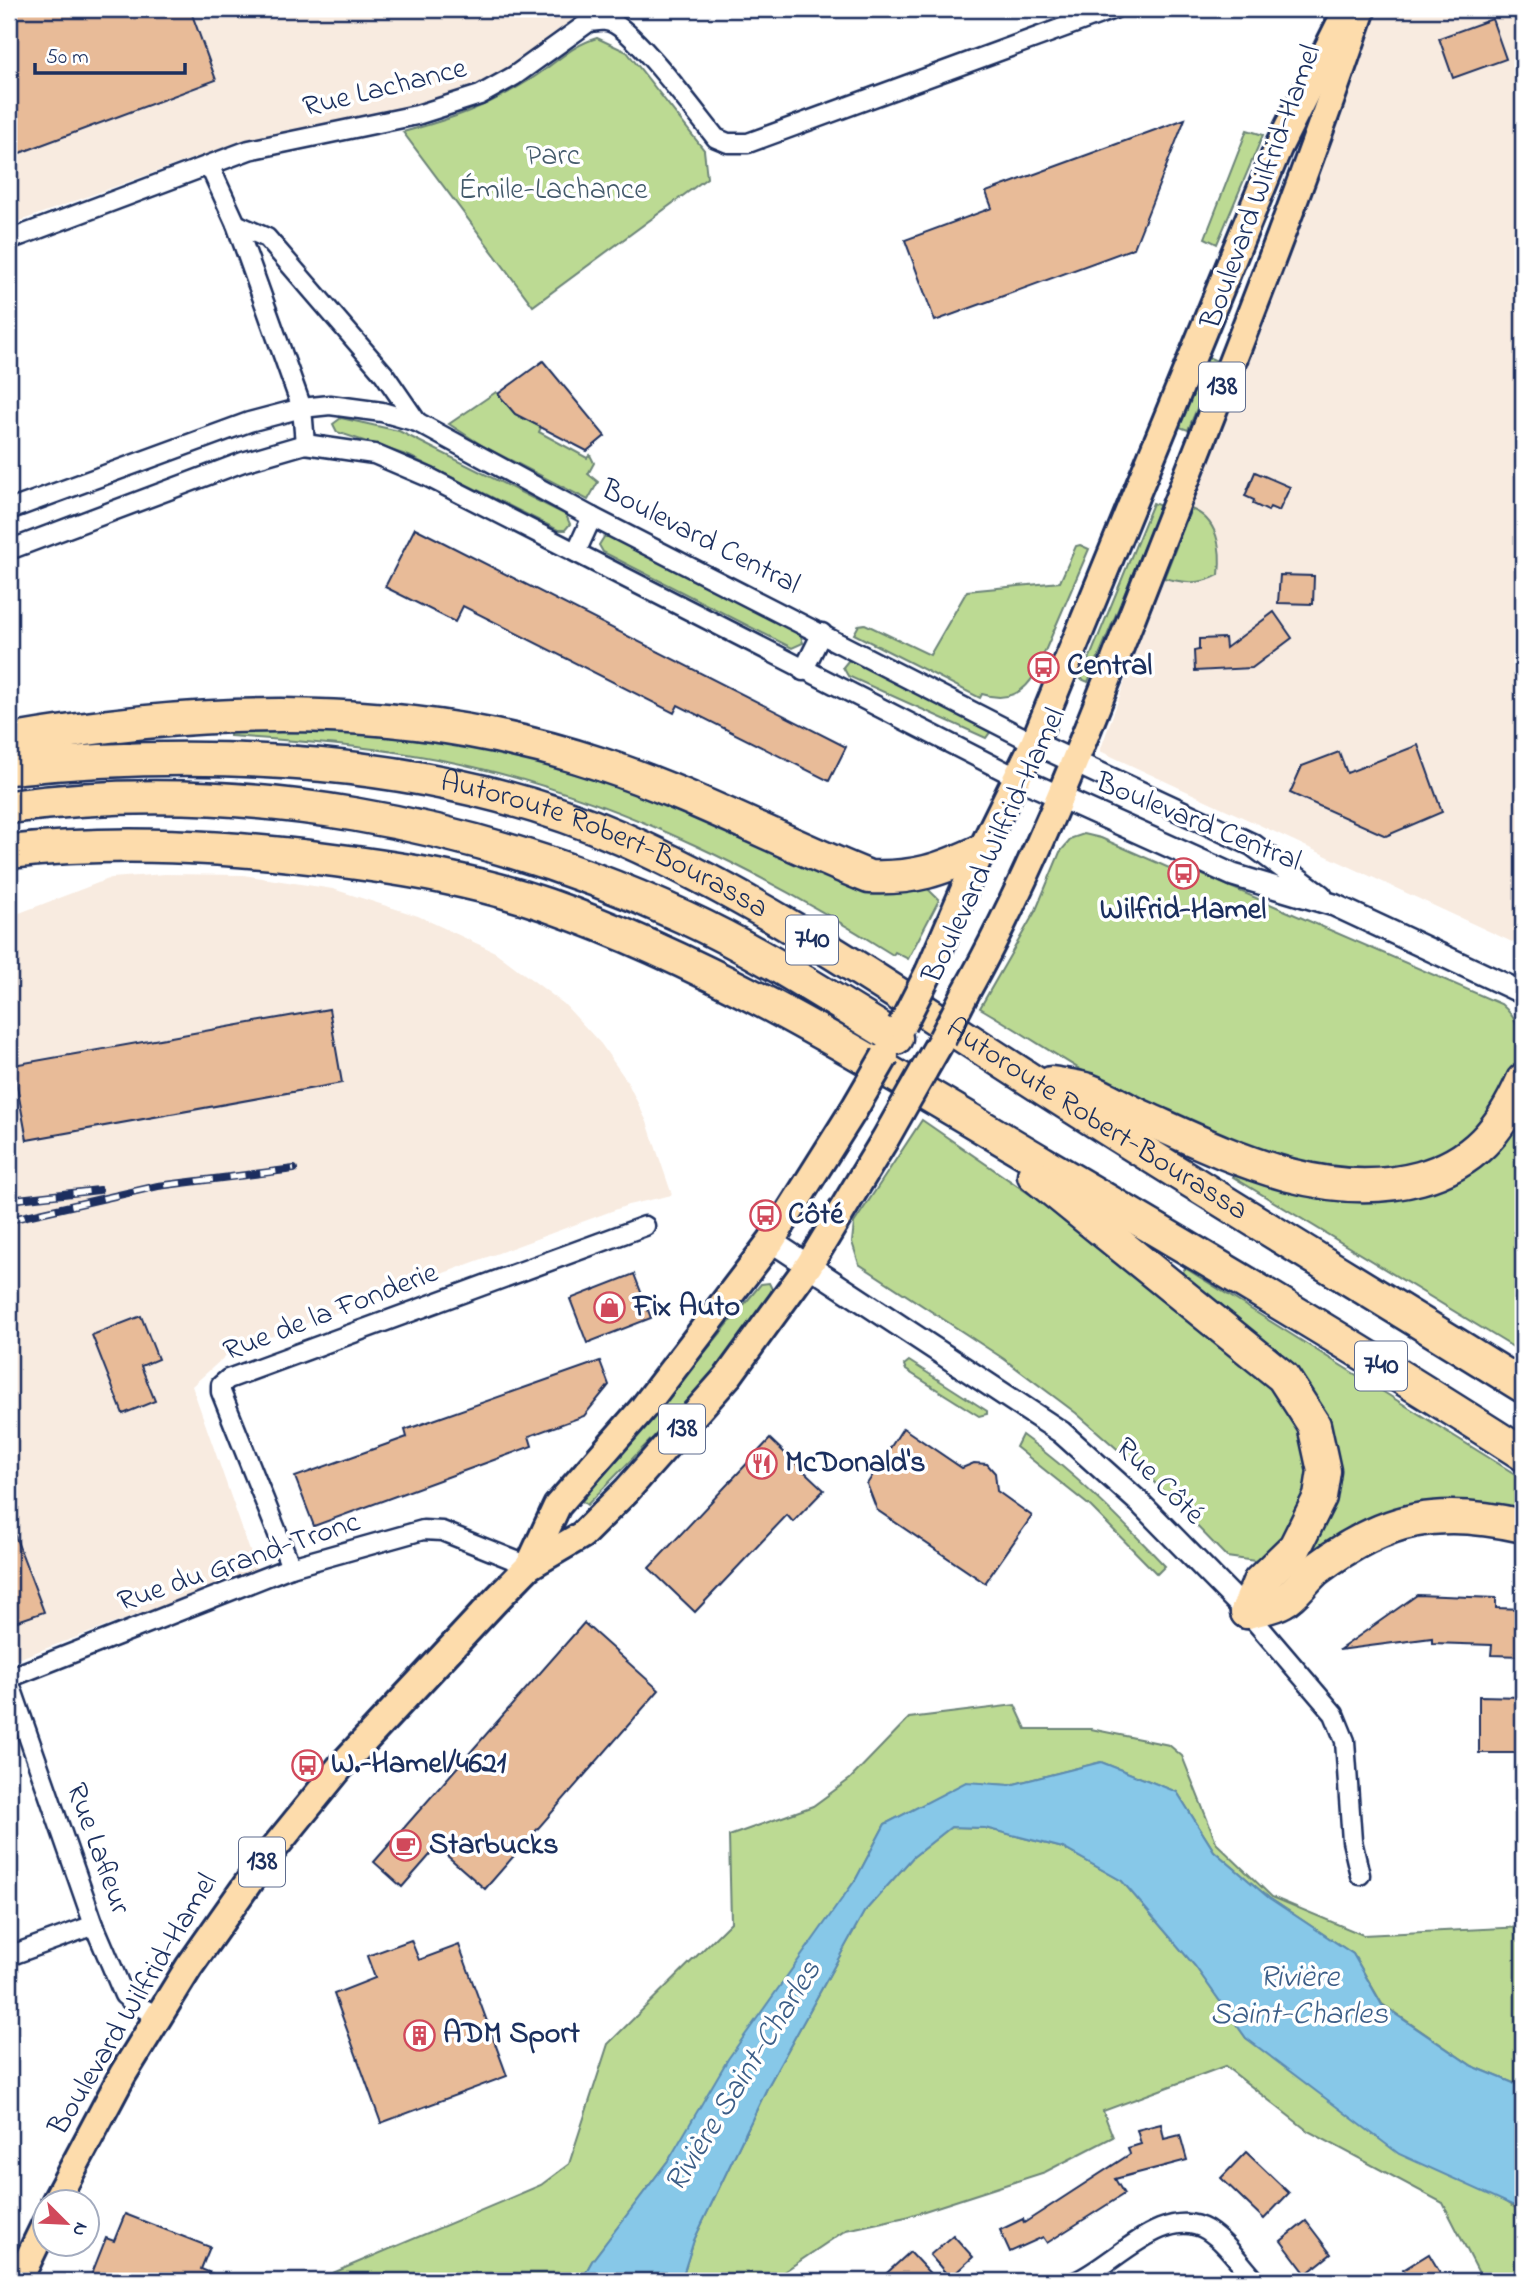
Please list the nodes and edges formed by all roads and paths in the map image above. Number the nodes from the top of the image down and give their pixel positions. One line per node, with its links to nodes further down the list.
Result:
1 (1114, 9): 4 (street, Rue Lachance)
2 (1348, 9): 17 (main road, Boulevard Wilfrid-Hamel / 138)
3 (1362, 9): 18 (main road, Boulevard Wilfrid-Hamel / 138)
4 (210, 167): 5 (street); 6 (street, Rue Lachance)
5 (236, 224): 7 (street); 8 (street)
6 (9, 240)
7 (302, 408): 8 (street, Boulevard Central); 9 (street); 10 (street, Boulevard Central)
8 (417, 422): 11 (street, Boulevard Central)
9 (305, 444): 12 (street, Boulevard Central); 13 (street, Boulevard Central)
10 (9, 510)
11 (592, 517): 13 (street); 14 (street, Boulevard Central)
12 (9, 550)
13 (576, 552): 15 (street, Boulevard Central)
14 (822, 633): 15 (street); 17 (street, Boulevard Central)
15 (803, 671): 20 (street, Boulevard Central)
16 (9, 741): 23 (highway)
17 (1034, 743): 18 (street, Boulevard Central); 20 (main road, Boulevard Wilfrid-Hamel / 138)
18 (1074, 762): 21 (main road, Boulevard Wilfrid-Hamel / 138); 25 (street, Boulevard Central)
19 (9, 768): 28 (highway, Autoroute Robert-Bourassa / 740)
20 (1016, 777): 21 (street, Boulevard Central); 23 (main road, Boulevard Wilfrid-Hamel / 138)
21 (1059, 799): 25 (street, Boulevard Central); 33 (main road, Boulevard Wilfrid-Hamel / 138, bridge)
22 (9, 807): 27 (highway)
23 (981, 851): 27 (main road, Boulevard Wilfrid-Hamel / 138, bridge)
24 (9, 852): 30 (highway, Autoroute Robert-Bourassa / 740)
25 (1334, 905): 26 (street, Boulevard Central)
26 (1523, 993)
27 (884, 1031): 32 (main road, Boulevard Wilfrid-Hamel / 138, bridge)
28 (1031, 1080): 29 (highway); 34 (highway, Autoroute Robert-Bourassa / 740)
29 (1523, 1080)
30 (966, 1118): 35 (highway, Autoroute Robert-Bourassa / 740); 39 (highway)
31 (645, 1226): 38 (street, Rue de la Fonderie)
32 (771, 1241): 33 (street, Rue Côté); 37 (main road, Boulevard Wilfrid-Hamel / 138)
33 (809, 1265): 37 (main road, Boulevard Wilfrid-Hamel / 138); 39 (street, Rue Côté)
34 (1523, 1386)
35 (1523, 1454)
36 (1523, 1526): 39 (highway)
37 (529, 1566): 38 (street, Rue du Grand-Tronc); 44 (main road, Boulevard Wilfrid-Hamel / 138)
38 (291, 1567): 40 (street, Rue du Grand-Tronc)
39 (1247, 1612): 41 (street, Rue Côté)
40 (9, 1680): 42 (street, Rue Lafleur)
41 (1360, 1875)
42 (94, 1925): 43 (street); 44 (street, Rue Lafleur)
43 (9, 1956)
44 (159, 2016): 45 (main road, Boulevard Wilfrid-Hamel / 138)
45 (63, 2188)
46 (32, 2252): 47 (main road)
47 (18, 2281)
48 (1077, 2281): 49 (street)
49 (1256, 2281)

